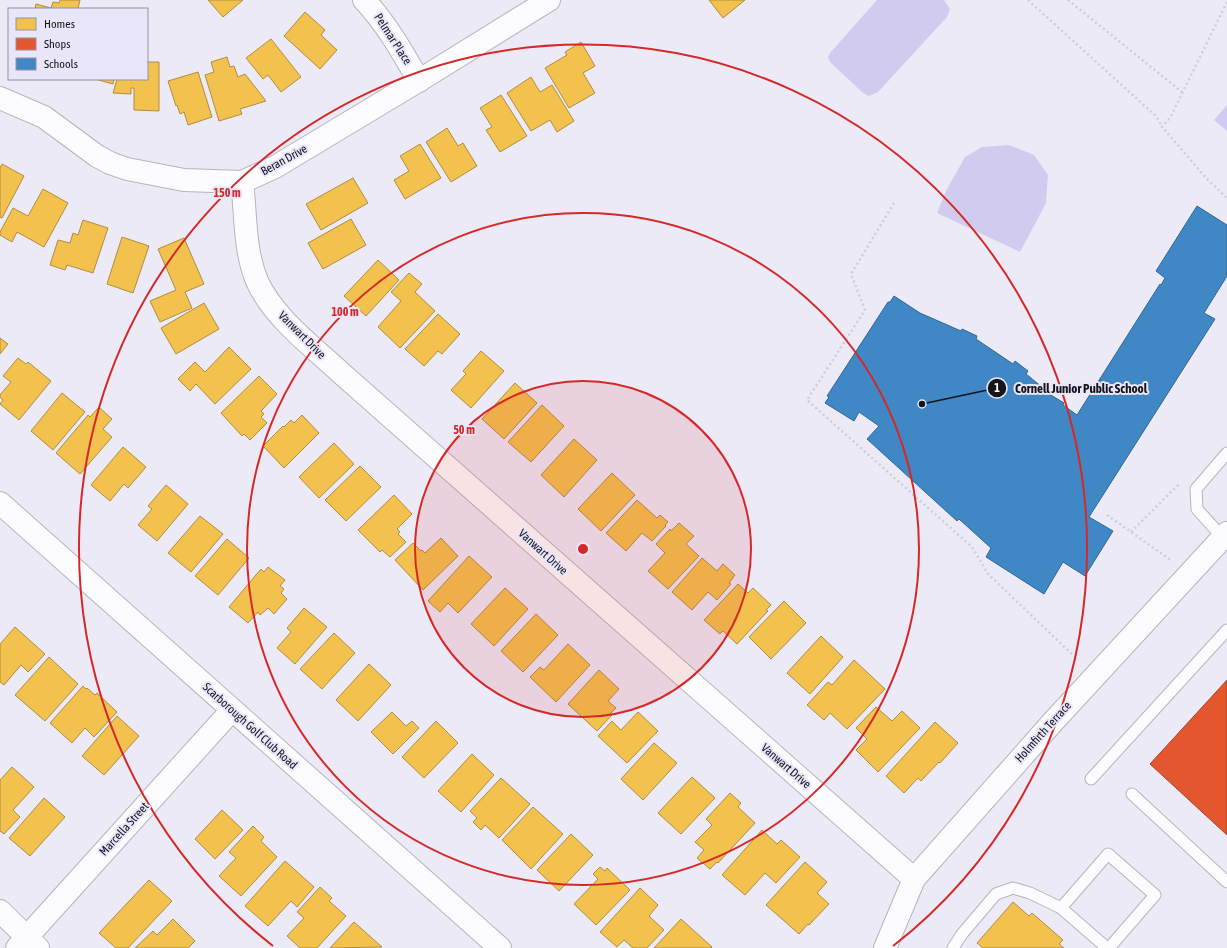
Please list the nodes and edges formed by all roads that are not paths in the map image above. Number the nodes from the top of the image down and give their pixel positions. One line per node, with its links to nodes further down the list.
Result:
1 (364, 0): 3 (street, Pelmar Place)
2 (550, 0): 3 (street, Beran Drive)
3 (419, 81): 5 (street, Beran Drive)
4 (0, 98): 5 (street, Beran Drive)
5 (242, 182): 13 (street, Vanwart Drive)
6 (1227, 453): 8 (lane)
7 (0, 503): 10 (street, Scarborough Golf Club Road)
8 (1225, 536): 13 (street, Holmfirth Terrace)
9 (1227, 630): 11 (lane)
10 (232, 710): 17 (street, Marcella Street); 18 (street, Scarborough Golf Club Road)
11 (1091, 779)
12 (1132, 794): 14 (lane)
13 (914, 879): 19 (street, Holmfirth Terrace)
14 (1227, 882)
15 (1061, 908): 20 (lane); 21 (lane); 21 (lane)
16 (0, 911): 17 (street)
17 (27, 945)
18 (500, 948)
19 (885, 948)
20 (953, 948)
21 (1108, 948)

